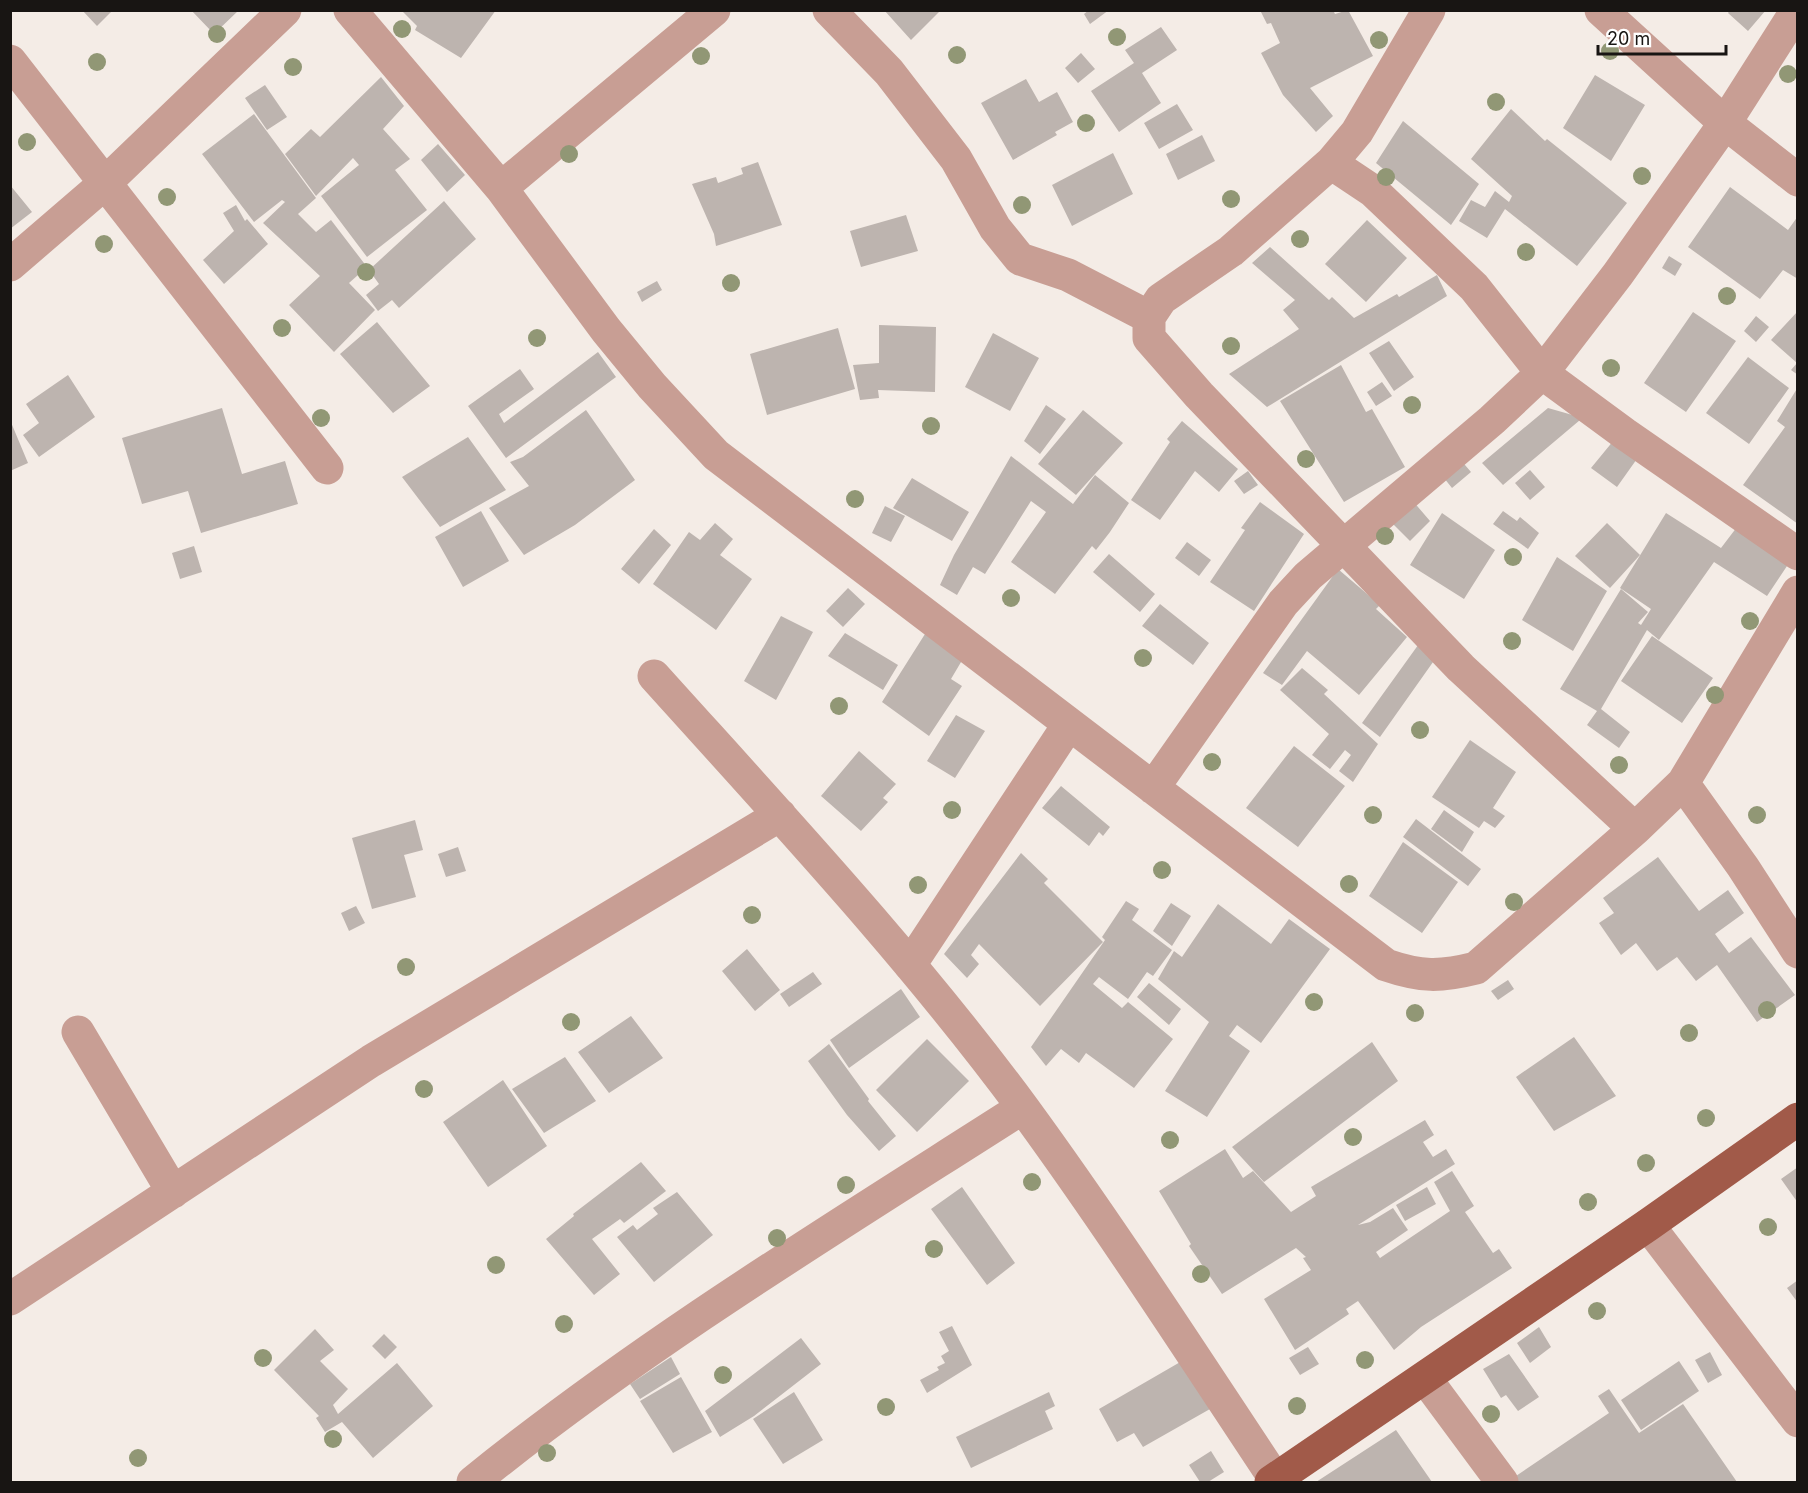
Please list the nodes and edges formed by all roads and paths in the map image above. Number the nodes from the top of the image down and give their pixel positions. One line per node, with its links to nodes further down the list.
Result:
1 (285, 10): 12 (street)
2 (350, 10): 13 (street)
3 (714, 10): 13 (street)
4 (829, 10): 15 (street)
5 (1430, 10): 10 (street)
6 (1601, 10): 9 (street)
7 (1797, 10): 9 (street)
8 (10, 61): 12 (street)
9 (1725, 123): 11 (street); 16 (street)
10 (1331, 163): 15 (street); 16 (street)
11 (1797, 180)
12 (104, 184): 14 (street); 17 (street)
13 (501, 188): 22 (street)
14 (10, 265)
15 (1149, 317): 18 (street)
16 (1542, 373): 18 (street); 19 (street)
17 (327, 468)
18 (1343, 545): 24 (street); 26 (street)
19 (1797, 554)
20 (1797, 592): 23 (street)
21 (654, 676): 25 (street)
22 (1069, 724): 24 (street); 28 (street)
23 (1683, 783): 26 (street); 27 (street)
24 (1153, 788): 26 (street)
25 (780, 816): 28 (street); 32 (street)
26 (1635, 829)
27 (1797, 951)
28 (910, 965): 30 (street)
29 (78, 1032): 32 (street)
30 (1022, 1108): 37 (street); 38 (street)
31 (1797, 1119): 33 (main road)
32 (173, 1192): 34 (street)
33 (1648, 1225): 35 (main road); 36 (street)
34 (10, 1299)
35 (1425, 1378): 38 (main road); 39 (street)
36 (1797, 1420)
37 (473, 1482)
38 (1275, 1482)
39 (1502, 1482)

